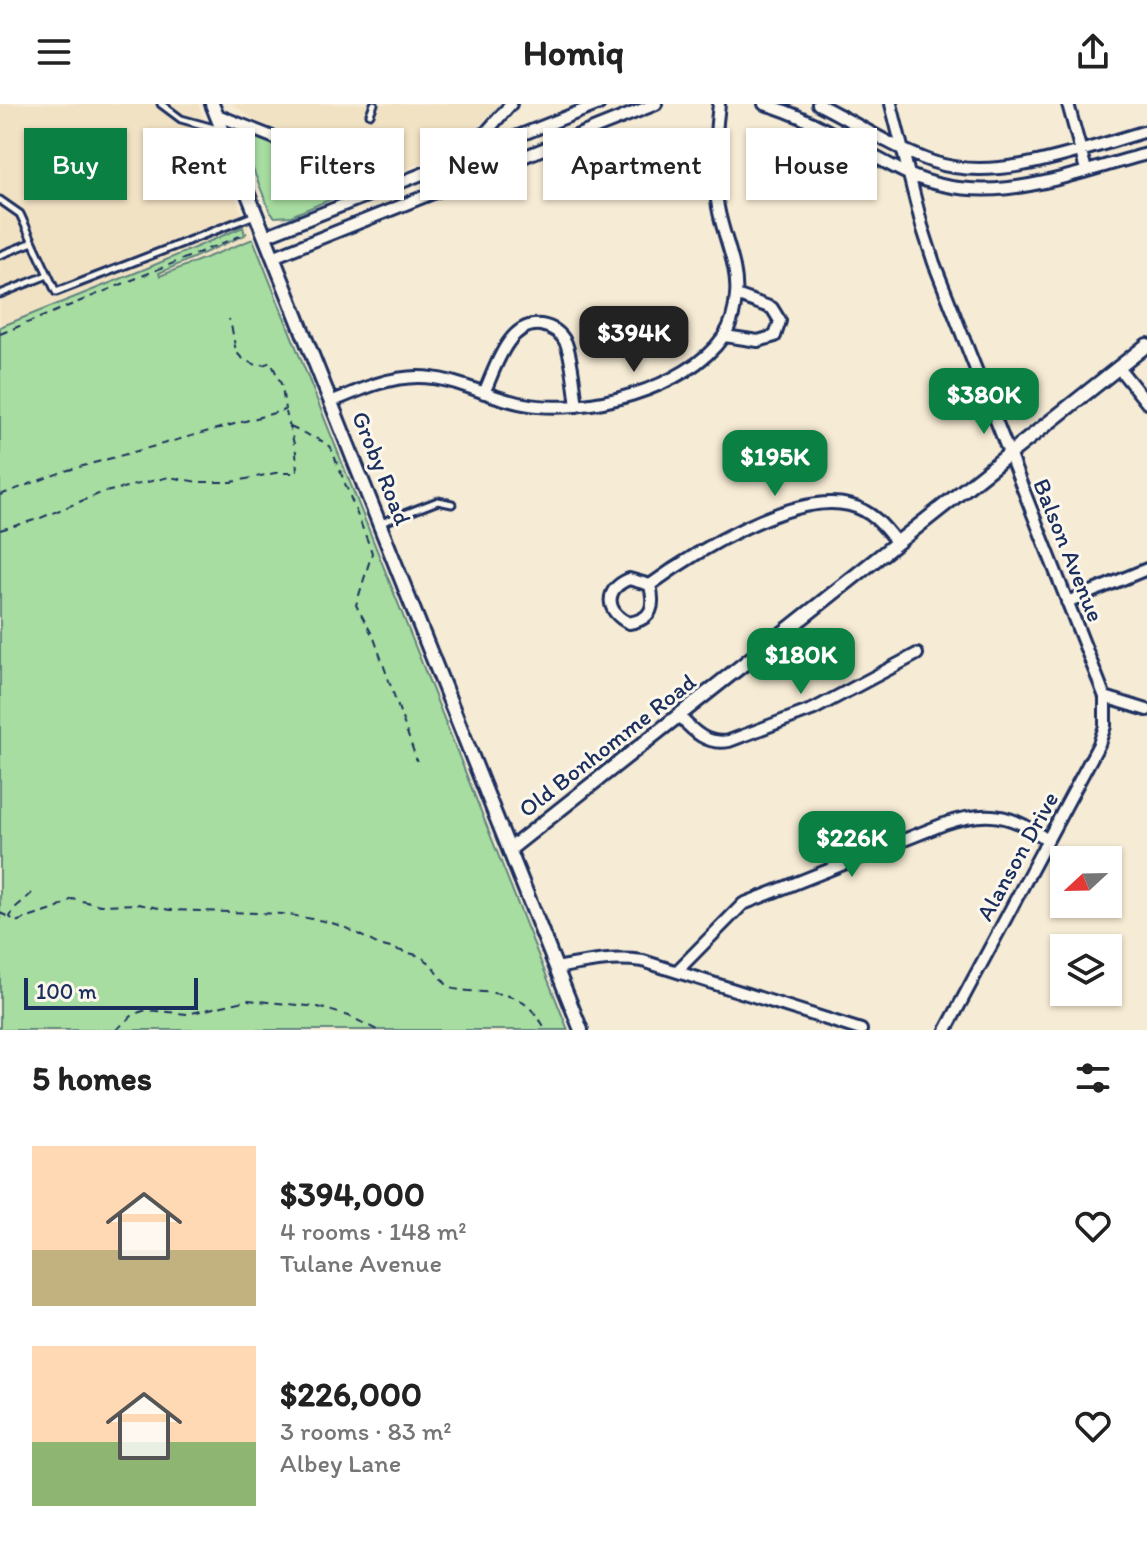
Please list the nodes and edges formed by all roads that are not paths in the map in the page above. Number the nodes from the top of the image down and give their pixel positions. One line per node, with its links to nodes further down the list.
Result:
1 (161, 104): 13 (lane)
2 (374, 104): 12 (lane)
3 (511, 104): 15 (street)
4 (599, 104): 17 (street)
5 (656, 104): 22 (street)
6 (719, 104): 36 (street)
7 (764, 104): 24 (street)
8 (818, 104): 19 (street)
9 (891, 104): 19 (street, Balson Avenue)
10 (1068, 104): 20 (street)
11 (214, 109): 14 (street, Groby Road); 18 (street)
12 (370, 114)
13 (212, 128)
14 (222, 128)
15 (490, 128)
16 (1147, 131): 20 (street)
17 (527, 132)
18 (271, 133)
19 (901, 147): 20 (street); 24 (street, Balson Avenue)
20 (1080, 149): 23 (street)
21 (1147, 154): 23 (street)
22 (527, 155)
23 (1086, 170): 24 (street)
24 (909, 174): 44 (street, Balson Avenue)
25 (420, 198): 33 (street)
26 (0, 200): 31 (lane)
27 (250, 200): 29 (street, Groby Road)
28 (356, 200): 30 (street)
29 (256, 214): 30 (street, Groby Road); 34 (lane)
30 (265, 236): 33 (street, Groby Road)
31 (33, 242): 32 (lane); 34 (lane)
32 (0, 255)
33 (273, 257): 41 (street, Groby Road)
34 (48, 275): 35 (lane)
35 (0, 294)
36 (736, 295): 37 (street); 37 (street)
37 (725, 336): 43 (street)
38 (1147, 345): 39 (street, Old Bonhomme Road)
39 (1118, 367): 42 (street); 44 (street, Old Bonhomme Road)
40 (484, 393): 41 (street); 43 (street); 43 (street)
41 (331, 402): 46 (street, Groby Road)
42 (1147, 403)
43 (577, 406)
44 (1009, 454): 47 (street, Old Bonhomme Road); 50 (street, Balson Avenue)
45 (452, 504): 46 (lane)
46 (380, 524): 56 (street, Groby Road)
47 (897, 543): 49 (street); 54 (street, Old Bonhomme Road)
48 (1147, 569): 50 (street)
49 (650, 585): 49 (street)
50 (1067, 602): 52 (street, Balson Avenue)
51 (917, 654): 54 (street)
52 (1105, 697): 53 (street); 55 (street, Alanson Drive)
53 (1147, 710)
54 (680, 717): 56 (street, Old Bonhomme Road)
55 (1046, 839): 58 (street); 61 (street, Alanson Drive)
56 (510, 849): 57 (street, Old Bonhomme Road)
57 (556, 968): 58 (street); 59 (street, Old Bonhomme Road)
58 (677, 971): 60 (street)
59 (581, 1030)
60 (861, 1030)
61 (946, 1030)

